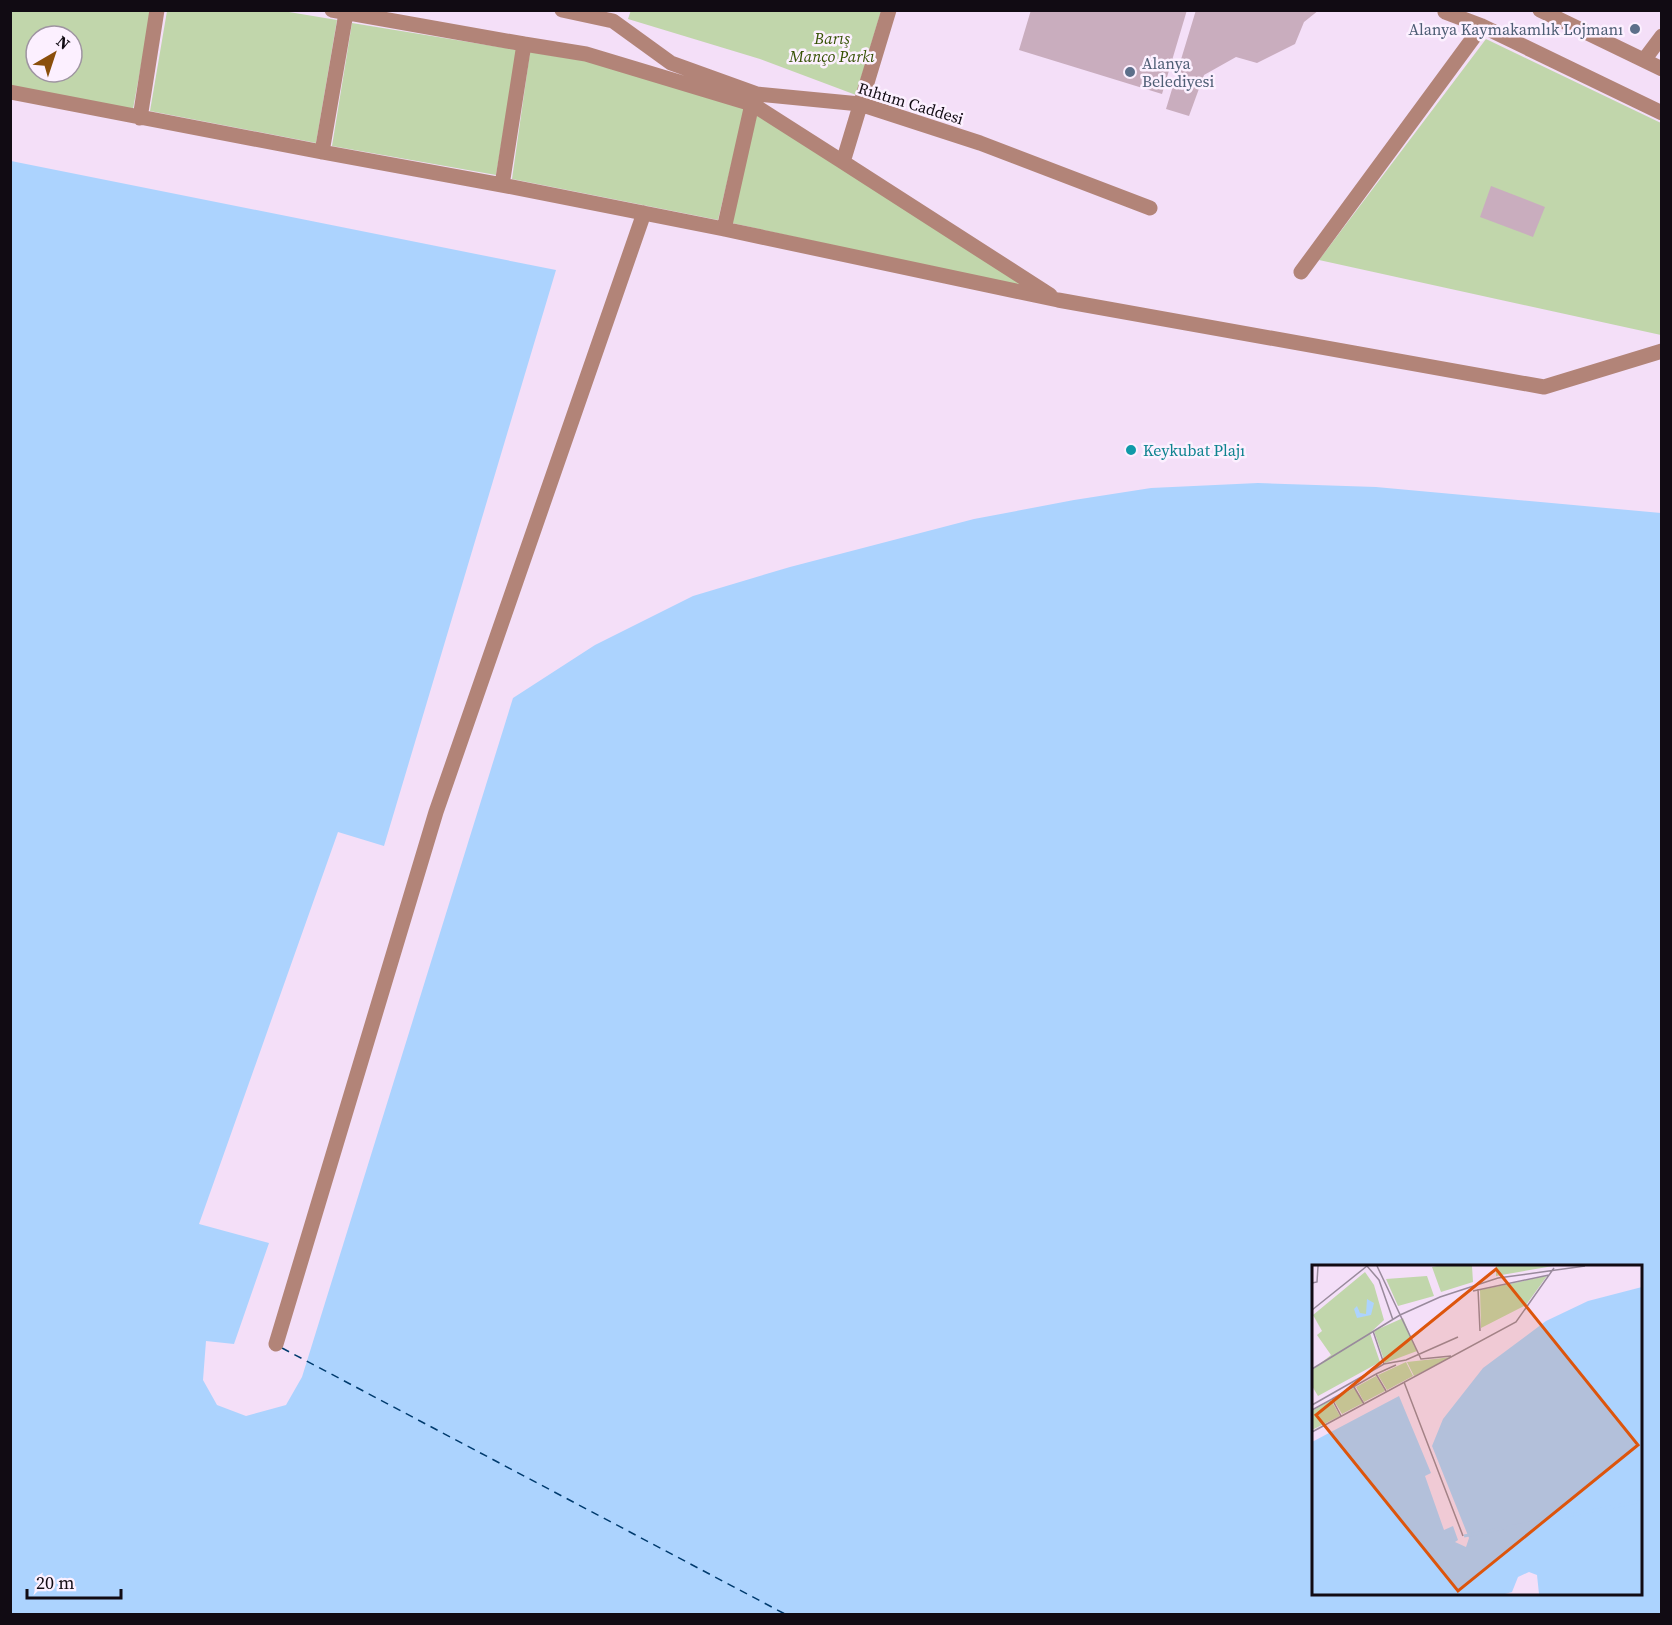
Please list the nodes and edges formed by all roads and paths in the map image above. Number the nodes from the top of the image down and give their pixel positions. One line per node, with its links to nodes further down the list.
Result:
1 (157, 10): 17 (street)
2 (562, 10): 7 (street, Rıhtım Caddesi)
3 (889, 10): 15 (street)
4 (1540, 10): 11 (street)
5 (339, 12): 10 (street); 18 (street)
6 (1445, 12): 8 (street)
7 (616, 16): 15 (street, Rıhtım Caddesi)
8 (1482, 26): 16 (street); 24 (street)
9 (1659, 43): 11 (street)
10 (524, 44): 14 (street); 20 (street)
11 (1644, 60): 12 (street)
12 (1662, 69)
13 (10, 92): 17 (street)
14 (752, 104): 19 (street); 23 (street)
15 (860, 104): 19 (street); 21 (street, Rıhtım Caddesi)
16 (1662, 113)
17 (140, 118): 18 (street)
18 (322, 152): 20 (street)
19 (843, 162): 25 (street)
20 (502, 185): 22 (street)
21 (1150, 208)
22 (644, 213): 23 (street); 27 (street)
23 (724, 229): 25 (street)
24 (1301, 272)
25 (1058, 300): 26 (street)
26 (1662, 351)
27 (276, 1344)

